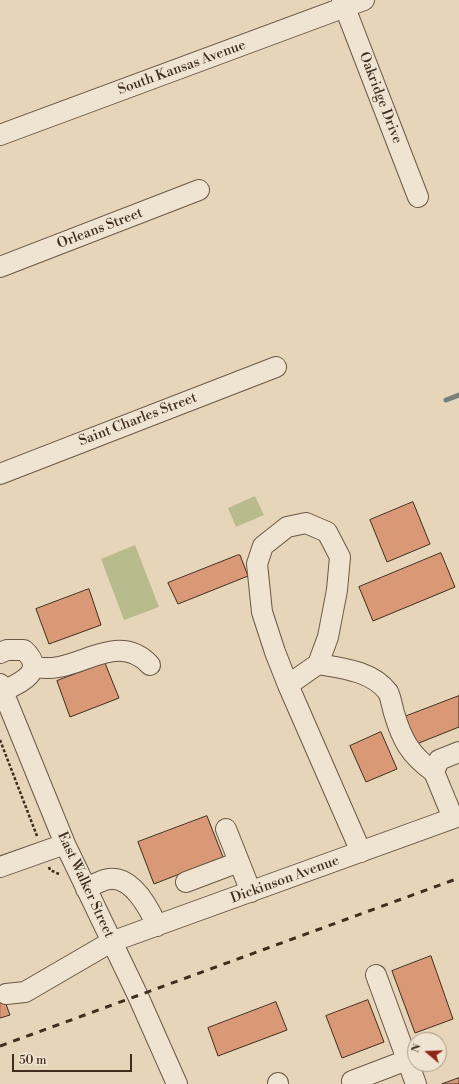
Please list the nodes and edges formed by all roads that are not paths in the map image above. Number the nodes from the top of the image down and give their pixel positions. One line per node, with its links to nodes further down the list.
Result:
1 (364, 0): 2 (street, South Kansas Avenue)
2 (343, 4): 3 (street, South Kansas Avenue); 5 (street, Oakridge Drive)
3 (0, 135)
4 (199, 190): 6 (street, Orleans Street)
5 (418, 197)
6 (0, 266)
7 (276, 367): 8 (street, Saint Charles Street)
8 (0, 474)
9 (0, 653): 12 (street)
10 (318, 664): 13 (street); 13 (street); 16 (street)
11 (150, 665): 12 (street)
12 (33, 666): 14 (street)
13 (288, 685): 20 (street)
14 (1, 687): 19 (street, East Walker Street)
15 (459, 752): 16 (street)
16 (434, 772): 17 (street)
17 (456, 817): 20 (street, Dickinson Avenue)
18 (226, 829): 21 (street)
19 (65, 844): 22 (street); 24 (street, East Walker Street)
20 (361, 852): 25 (street, Dickinson Avenue)
21 (239, 862): 23 (street); 25 (street)
22 (0, 867)
23 (186, 882)
24 (86, 889): 26 (street); 27 (street, East Walker Street)
25 (251, 892): 26 (street, Dickinson Avenue)
26 (157, 926): 27 (street, Dickinson Avenue)
27 (111, 942): 29 (street, Dickinson Avenue); 33 (street, East Walker Street)
28 (376, 975): 30 (street)
29 (6, 994)
30 (407, 1060): 32 (street)
31 (412, 1072): 34 (street)
32 (352, 1081)
33 (177, 1084)
34 (416, 1084)

